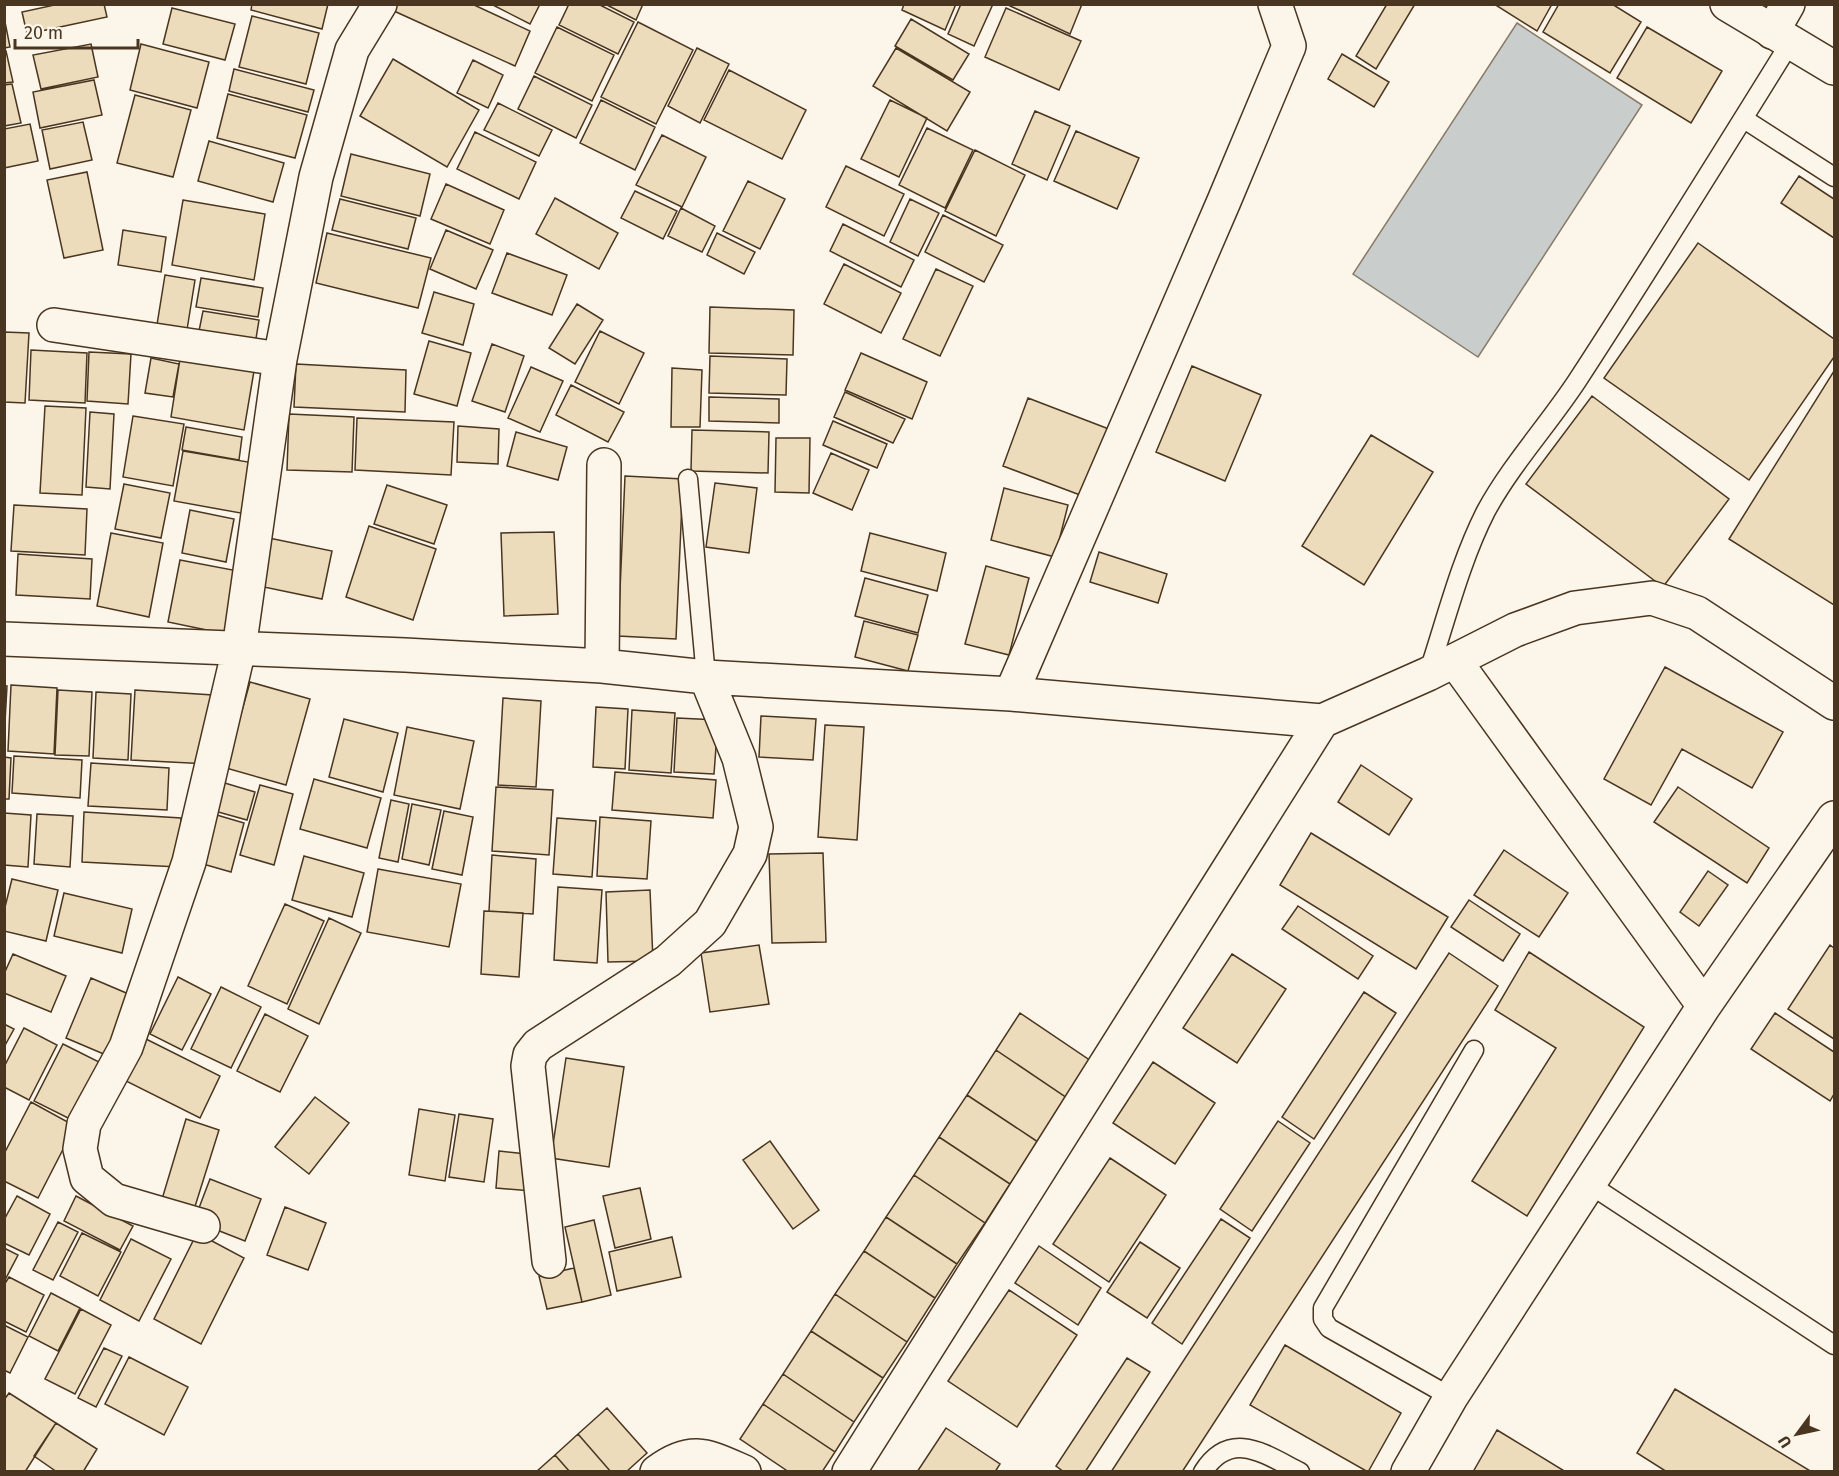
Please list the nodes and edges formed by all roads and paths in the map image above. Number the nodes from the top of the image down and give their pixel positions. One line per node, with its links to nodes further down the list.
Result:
1 (380, 4): 10 (main road)
2 (1275, 4): 18 (main road)
3 (1727, 4): 5 (main road)
4 (1788, 4): 5 (main road)
5 (1781, 37): 6 (main road); 7 (lane)
6 (1834, 68)
7 (1744, 119): 8 (lane); 16 (lane)
8 (1834, 177)
9 (54, 325): 10 (main road)
10 (280, 358): 14 (main road)
11 (604, 465): 15 (main road)
12 (688, 479): 17 (lane)
13 (4, 639): 14 (main road)
14 (239, 649): 15 (main road); 25 (main road)
15 (602, 666): 17 (main road)
16 (1442, 667): 19 (main road); 20 (main road); 22 (main road)
17 (706, 677): 18 (main road); 26 (main road)
18 (1011, 694): 20 (main road)
19 (1834, 703)
20 (1322, 721): 32 (main road)
21 (1834, 818): 22 (main road)
22 (1704, 1006): 24 (main road)
23 (1474, 1050): 28 (lane)
24 (1589, 1184): 27 (lane); 28 (main road)
25 (203, 1226)
26 (549, 1261)
27 (1834, 1345)
28 (1451, 1397): 29 (main road)
29 (1410, 1471)
30 (657, 1472): 31 (main road)
31 (744, 1472)
32 (849, 1472)
33 (1203, 1472): 34 (lane)
34 (1300, 1472)

